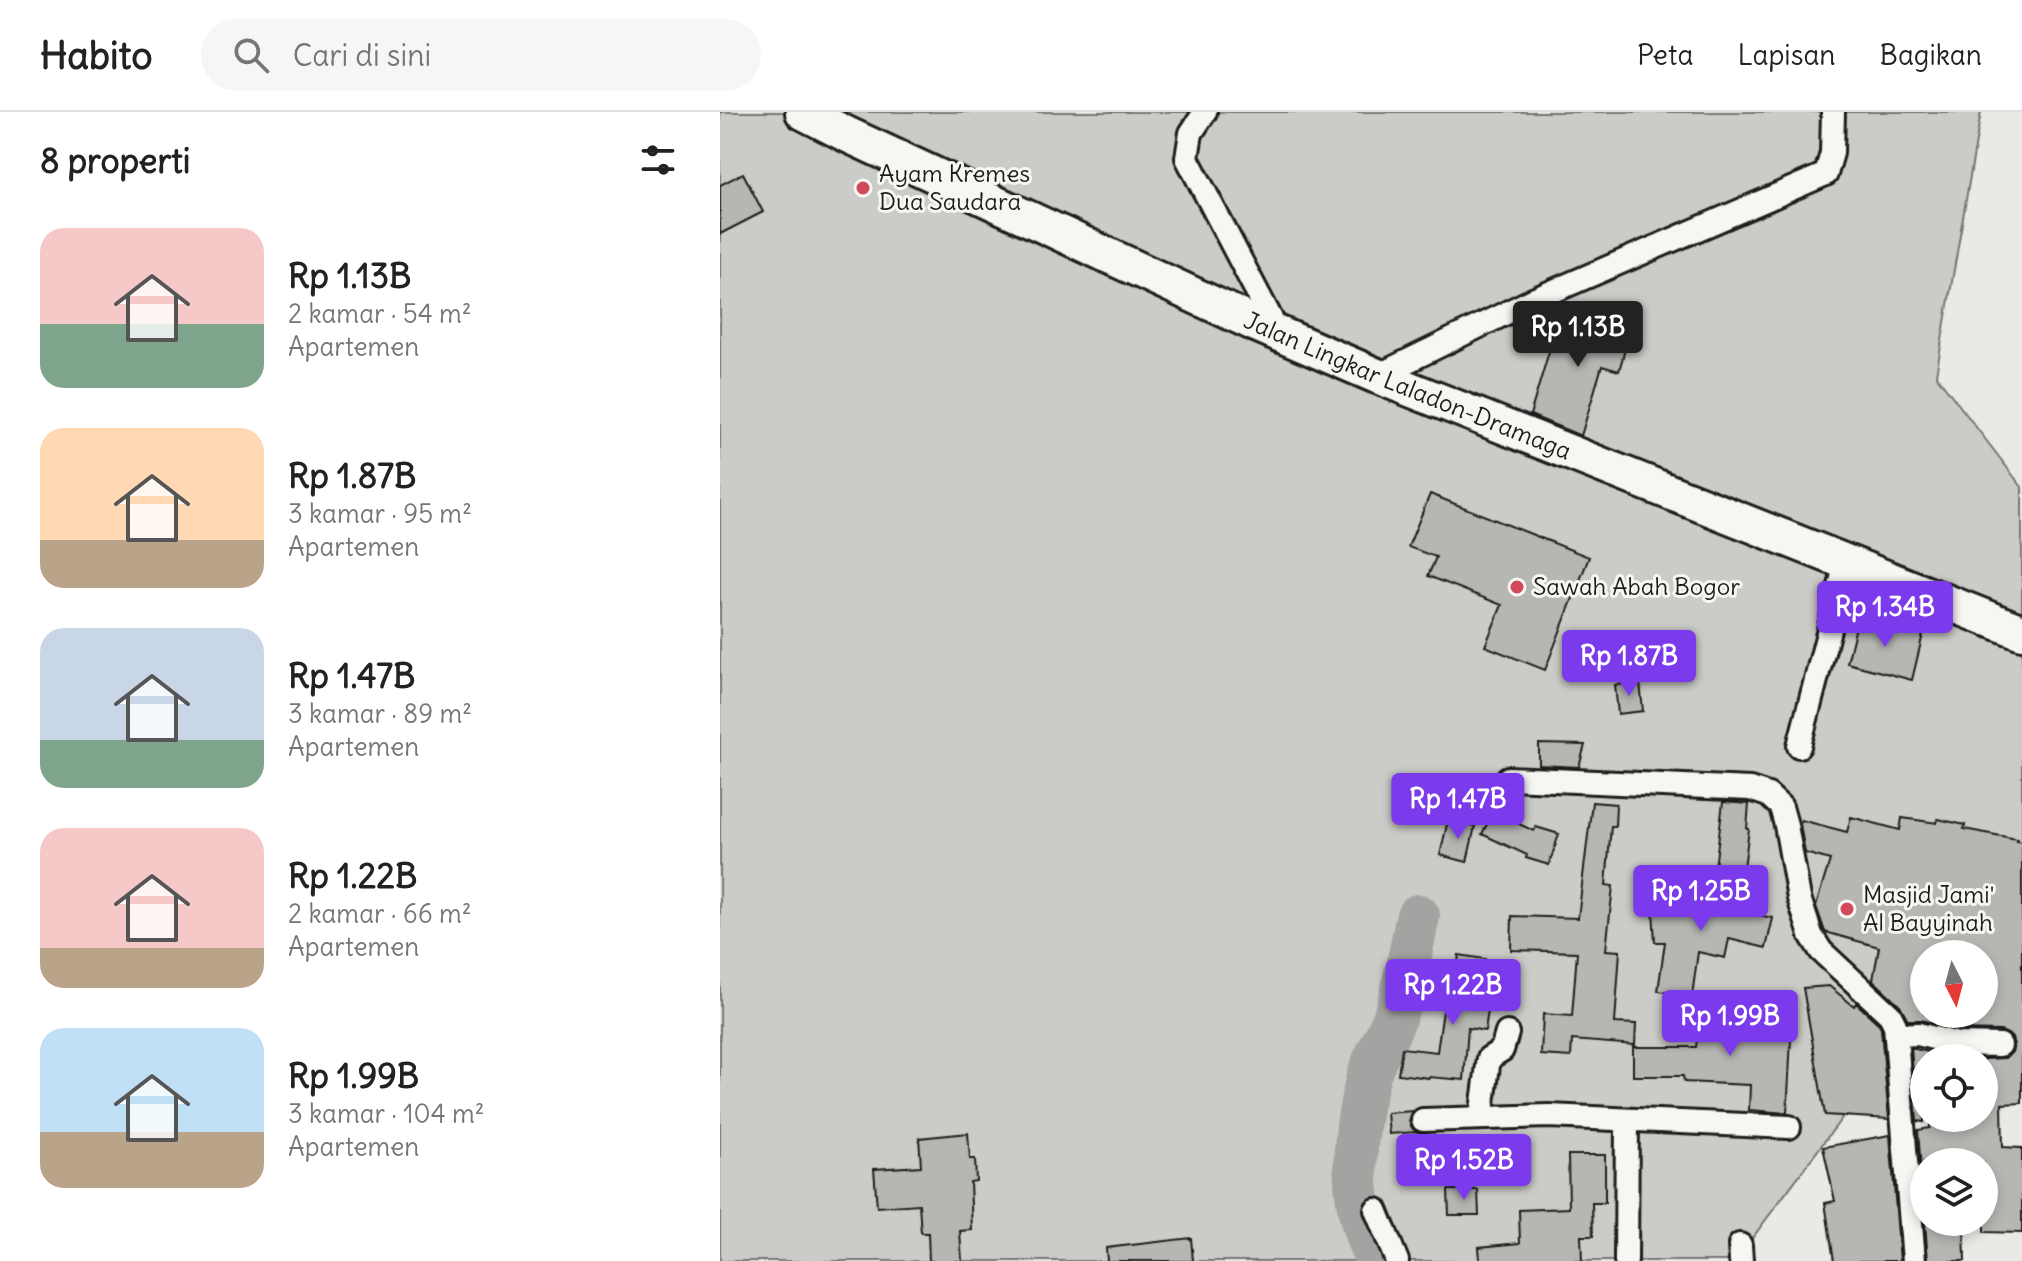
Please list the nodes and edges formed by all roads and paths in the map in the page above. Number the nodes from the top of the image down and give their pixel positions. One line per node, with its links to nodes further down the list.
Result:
1 (803, 112): 4 (main road, Jalan Lingkar Laladon-Dramaga)
2 (1205, 112): 4 (street)
3 (1833, 112): 5 (street)
4 (1279, 335): 5 (main road, Jalan Lingkar Laladon-Dramaga)
5 (1377, 376): 6 (main road, Jalan Lingkar Laladon-Dramaga)
6 (1846, 563): 7 (main road, Jalan Lingkar Laladon-Dramaga); 8 (street)
7 (2022, 632)
8 (1799, 746)
9 (1508, 778): 11 (street)
10 (1507, 1033): 13 (street)
11 (1896, 1035): 12 (street); 20 (street)
12 (2000, 1045)
13 (1481, 1118): 14 (street); 15 (street)
14 (1423, 1120)
15 (1627, 1120): 16 (street); 19 (street)
16 (1789, 1127)
17 (1376, 1210): 18 (street)
18 (1397, 1261)
19 (1626, 1261)
20 (1914, 1261)

